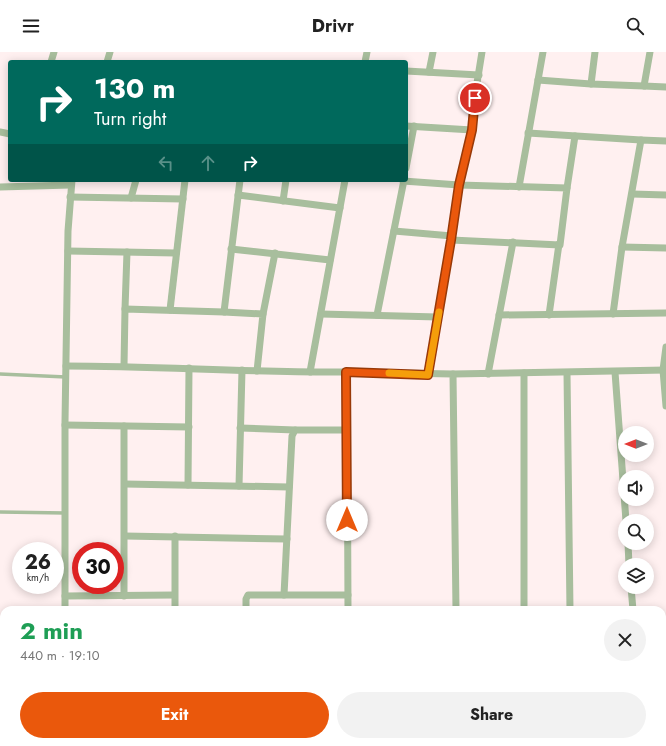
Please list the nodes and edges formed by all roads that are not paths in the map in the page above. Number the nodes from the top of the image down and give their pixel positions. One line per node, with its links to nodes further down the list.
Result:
1 (433, 52): 7 (street)
2 (482, 52): 8 (street)
3 (543, 52): 9 (street)
4 (595, 52): 10 (street)
5 (650, 52): 11 (street)
6 (408, 71): 7 (street)
7 (429, 72): 8 (street)
8 (479, 75): 15 (street)
9 (538, 80): 10 (street); 16 (street)
10 (592, 84): 11 (street)
11 (644, 86): 12 (street)
12 (666, 87)
13 (408, 126): 14 (street)
14 (414, 126): 15 (street); 20 (street)
15 (472, 130): 30 (street)
16 (528, 133): 17 (street); 32 (street)
17 (575, 136): 18 (street); 33 (street)
18 (641, 140): 19 (street); 34 (street)
19 (666, 141)
20 (408, 158)
21 (408, 181): 30 (street)
22 (71, 182): 29 (street); 37 (street)
23 (135, 182): 38 (street)
24 (185, 182): 39 (street)
25 (240, 182): 35 (street)
26 (286, 182): 40 (street)
27 (345, 182): 41 (street)
28 (404, 182): 42 (street)
29 (15, 183): 31 (street)
30 (459, 185): 32 (street); 43 (street)
31 (0, 187)
32 (519, 187): 33 (street)
33 (567, 188): 45 (street)
34 (632, 194): 36 (street); 46 (street)
35 (238, 195): 40 (street); 48 (street)
36 (666, 195)
37 (70, 197): 38 (street); 49 (street)
38 (131, 198): 39 (street)
39 (183, 198): 51 (street)
40 (283, 201): 41 (street)
41 (340, 208): 53 (street)
42 (394, 231): 43 (street); 62 (street)
43 (451, 238): 44 (street); 64 (street)
44 (513, 242): 45 (street); 63 (street)
45 (559, 244): 60 (street)
46 (622, 246): 47 (street); 61 (street)
47 (666, 248)
48 (232, 249): 52 (street); 56 (street)
49 (68, 251): 50 (street); 66 (street)
50 (127, 252): 51 (street); 54 (street)
51 (176, 253): 55 (street)
52 (275, 253): 53 (street); 58 (street)
53 (330, 260): 59 (street)
54 (125, 309): 55 (street); 67 (street)
55 (170, 310): 56 (street)
56 (224, 312): 58 (street)
57 (666, 313): 61 (street)
58 (263, 314): 71 (street)
59 (321, 314): 62 (street); 72 (street)
60 (549, 314): 61 (street); 63 (street)
61 (613, 314)
62 (377, 315): 64 (street)
63 (499, 315): 79 (street)
64 (438, 317): 80 (street)
65 (666, 347): 70 (street)
66 (66, 366): 67 (street); 81 (street)
67 (124, 366): 68 (street)
68 (189, 368): 69 (street); 85 (street)
69 (242, 370): 71 (street); 86 (street)
70 (665, 370): 74 (street); 82 (street)
71 (257, 371): 72 (street)
72 (310, 372): 73 (street)
73 (346, 372): 80 (street); 88 (street)
74 (615, 372): 76 (street); 95 (street)
75 (524, 373): 76 (street); 79 (street); 110 (street)
76 (567, 373): 111 (street)
77 (0, 374): 81 (lane)
78 (453, 374): 79 (street); 80 (street); 109 (street)
79 (488, 374)
80 (428, 375)
81 (66, 377): 83 (street)
82 (666, 406)
83 (65, 425): 84 (street); 94 (street)
84 (124, 426): 85 (street); 89 (street)
85 (188, 427): 90 (street)
86 (240, 428): 87 (street); 91 (street)
87 (295, 430): 88 (street); 92 (street)
88 (346, 430): 102 (street)
89 (125, 484): 90 (street); 96 (street)
90 (188, 485): 91 (street)
91 (239, 486): 92 (street)
92 (289, 487): 98 (street)
93 (0, 512): 94 (lane)
94 (65, 513): 103 (street)
95 (625, 514)
96 (125, 536): 97 (street); 104 (street)
97 (175, 536): 98 (street); 100 (street)
98 (287, 539): 101 (street)
99 (632, 594): 112 (street)
100 (174, 595): 104 (street); 106 (street)
101 (284, 595): 102 (street); 107 (street)
102 (348, 595): 108 (street)
103 (65, 596): 104 (street); 105 (street)
104 (124, 596)
105 (65, 606)
106 (174, 606)
107 (246, 606)
108 (348, 606)
109 (456, 606)
110 (524, 606)
111 (570, 606)
112 (633, 606)

